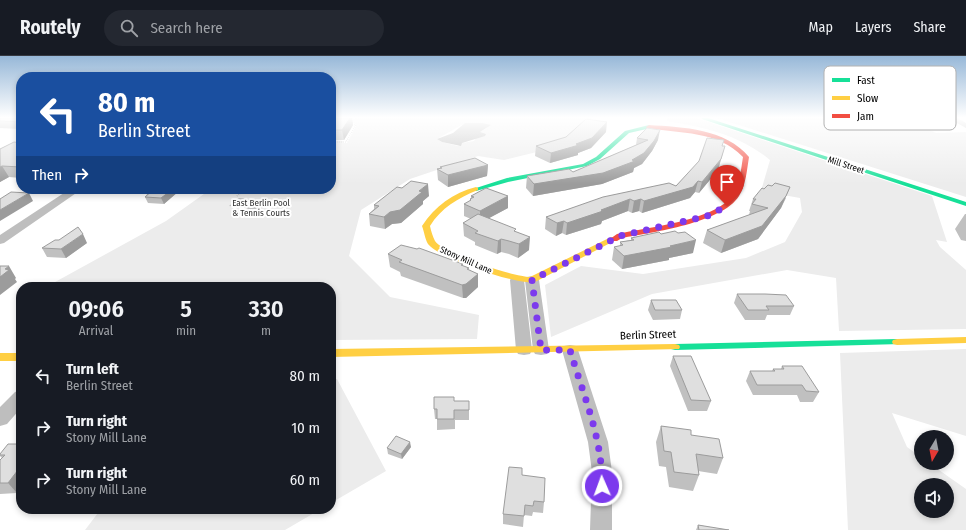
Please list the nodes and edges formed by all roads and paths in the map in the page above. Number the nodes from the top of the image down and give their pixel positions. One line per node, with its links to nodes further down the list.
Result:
1 (347, 140): 5 (path)
2 (618, 140): 11 (street, Stony Mill Lane)
3 (719, 140): 12 (street, Stony Mill Lane)
4 (771, 140): 9 (street, Mill Street)
5 (336, 142)
6 (69, 194): 10 (street)
7 (240, 194): 8 (path)
8 (237, 196)
9 (966, 204)
10 (0, 240)
11 (517, 280): 12 (street, Stony Mill Lane); 14 (street)
12 (532, 280): 15 (street)
13 (966, 340): 16 (street, Berlin Street)
14 (524, 350): 15 (street, Berlin Street); 17 (street, Berlin Street)
15 (541, 350): 16 (street, Berlin Street)
16 (570, 350): 22 (street)
17 (336, 353)
18 (0, 357): 19 (street)
19 (16, 357)
20 (16, 402): 21 (street)
21 (0, 419)
22 (601, 530)

